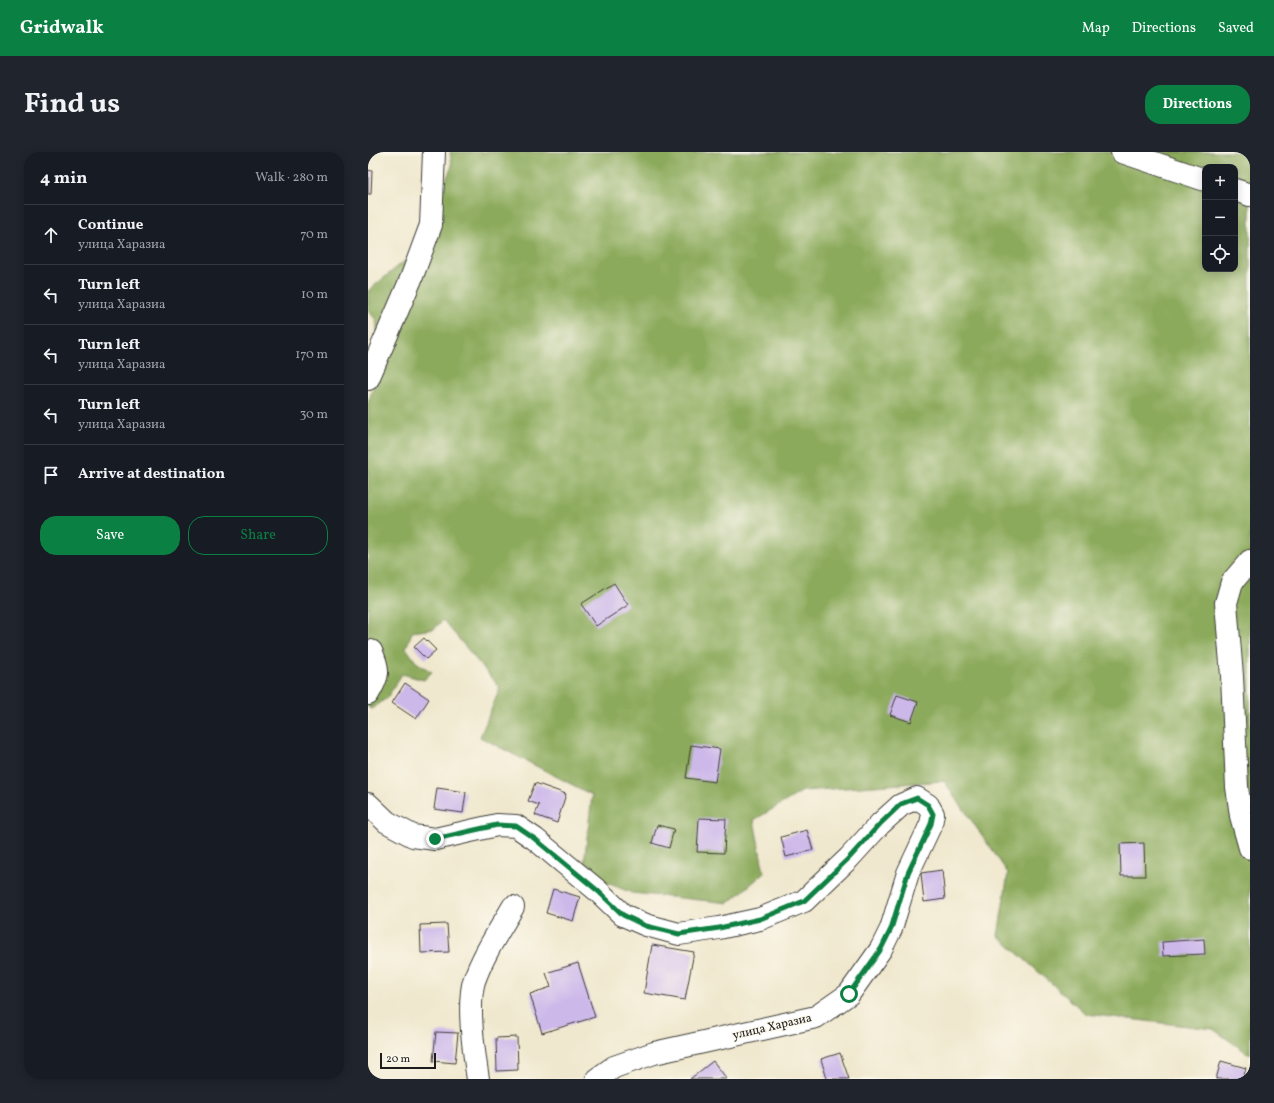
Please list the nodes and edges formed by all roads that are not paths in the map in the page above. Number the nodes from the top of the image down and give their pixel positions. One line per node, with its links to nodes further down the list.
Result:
1 (434, 152): 6 (street)
2 (1122, 152): 3 (street)
3 (1202, 179)
4 (1238, 191): 5 (street)
5 (1250, 195)
6 (368, 379)
7 (1250, 561): 11 (street)
8 (371, 651): 9 (street)
9 (368, 694)
10 (368, 804): 14 (street, улица Харазиа)
11 (1250, 848)
12 (513, 908): 13 (street)
13 (478, 1079)
14 (597, 1079)

